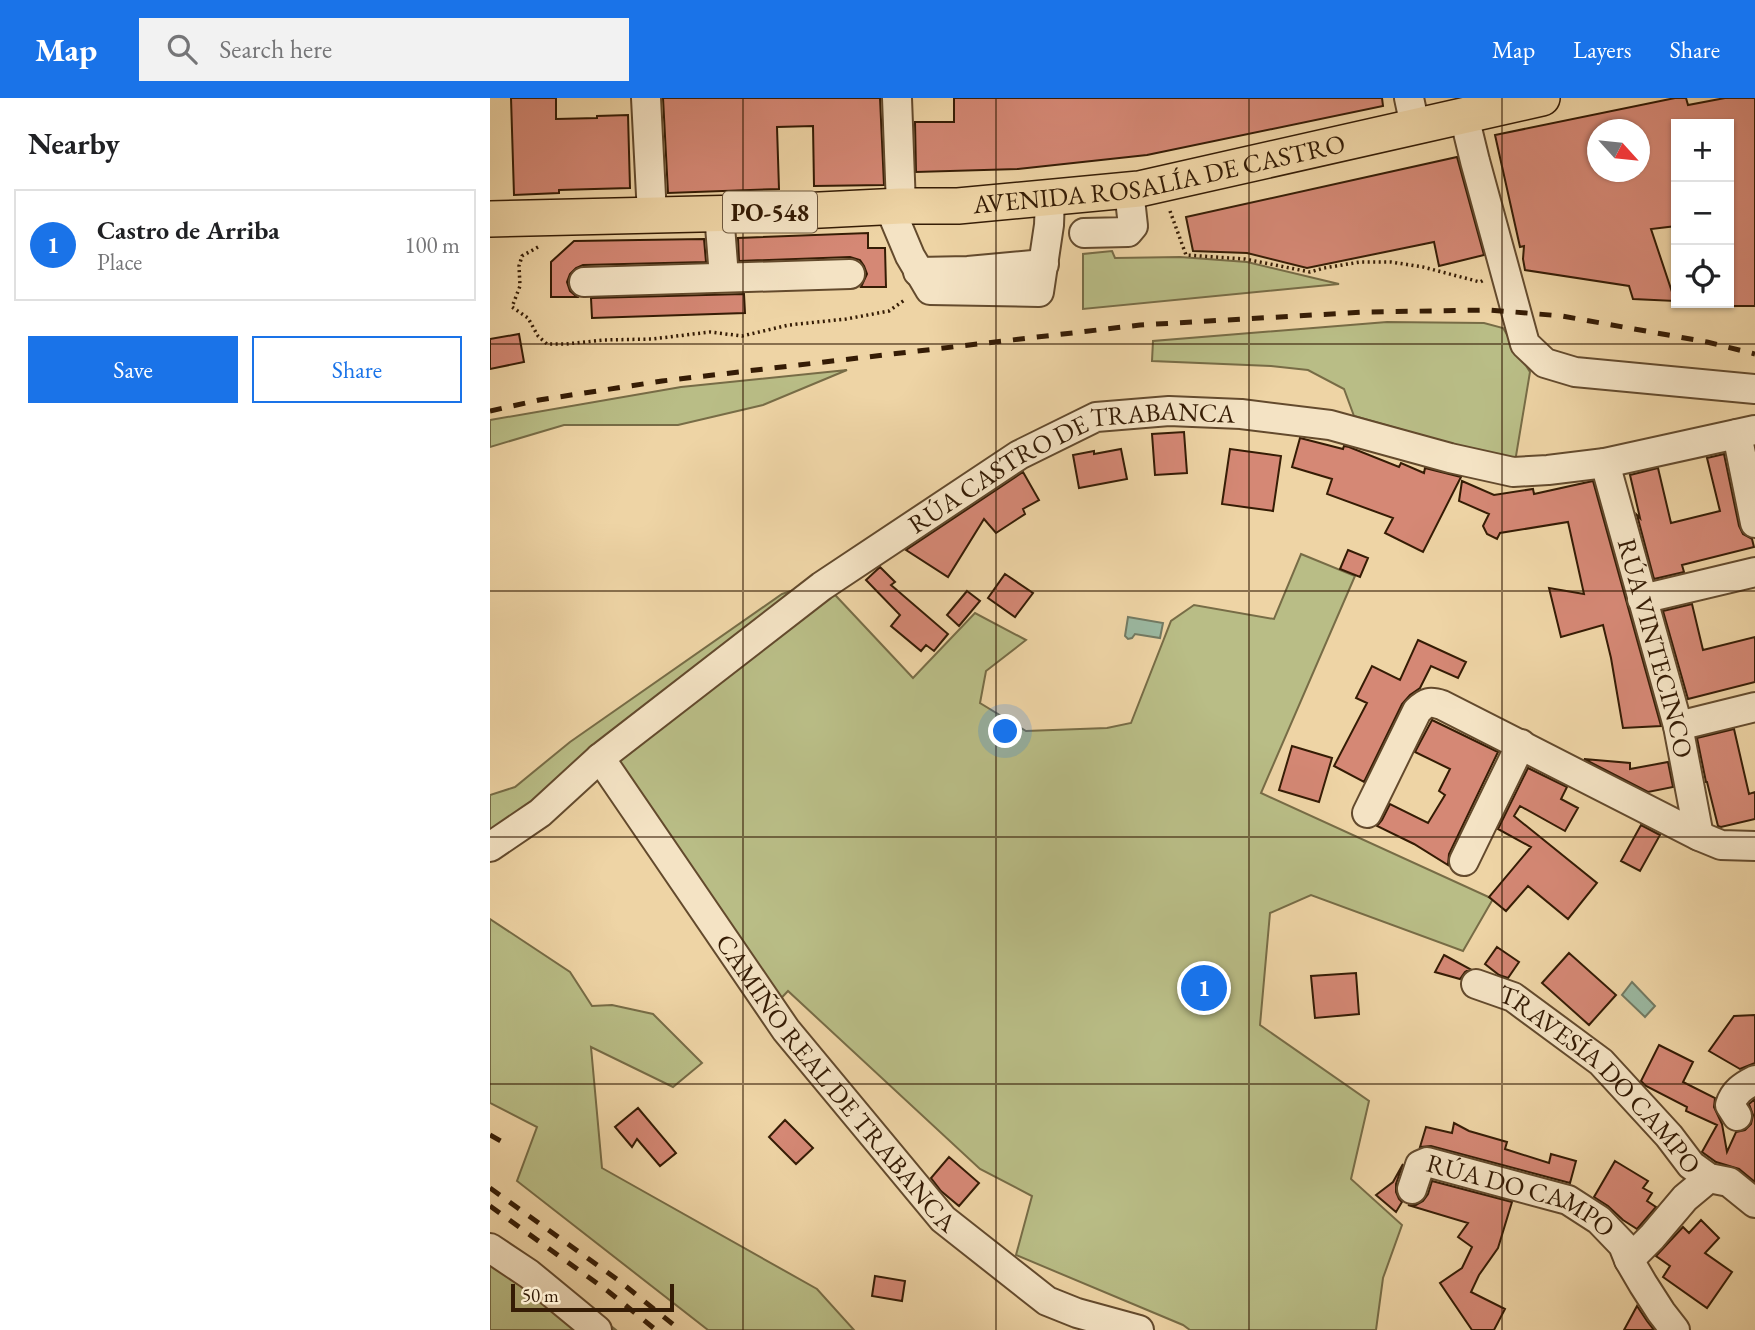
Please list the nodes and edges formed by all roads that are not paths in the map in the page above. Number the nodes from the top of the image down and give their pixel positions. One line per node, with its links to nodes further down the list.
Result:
1 (646, 98): 10 (street)
2 (897, 98): 8 (street)
3 (1542, 98): 5 (main road, AVENIDA ROSALÍA DE CASTRO / PO-548)
4 (1412, 112): 5 (main road, AVENIDA ROSALÍA DE CASTRO / PO-548); 6 (main road, AVENIDA ROSALÍA DE CASTRO / PO-548)
5 (1464, 116): 16 (street)
6 (1129, 190): 7 (main road, AVENIDA ROSALÍA DE CASTRO / PO-548); 12 (street)
7 (1050, 198): 8 (main road, AVENIDA ROSALÍA DE CASTRO / PO-548); 8 (street)
8 (895, 206): 9 (main road, AVENIDA ROSALÍA DE CASTRO / PO-548)
9 (719, 213): 10 (main road, AVENIDA ROSALÍA DE CASTRO / PO-548); 14 (street)
10 (652, 215): 11 (main road, AVENIDA ROSALÍA DE CASTRO / PO-548)
11 (490, 219)
12 (1084, 233)
13 (850, 274): 14 (street)
14 (724, 277): 15 (street)
15 (584, 282)
16 (1755, 389)
17 (1746, 432): 18 (street, RÚA CASTRO DE TRABANCA); 19 (street)
18 (1605, 463): 21 (street, RÚA VINTECINCO); 25 (street, RÚA CASTRO DE TRABANCA)
19 (1755, 523)
20 (1755, 572): 21 (street)
21 (1642, 599): 23 (street, RÚA VINTECINCO)
22 (1755, 707): 23 (street)
23 (1678, 726): 27 (street, RÚA VINTECINCO)
24 (1521, 744): 26 (street); 27 (street); 30 (street)
25 (600, 758): 29 (street, RÚA CASTRO DE TRABANCA); 40 (street, CAMIÑO REAL DE TRABANCA)
26 (1367, 813)
27 (1699, 836): 28 (street)
28 (1755, 846)
29 (490, 847)
30 (1464, 861)
31 (1476, 984): 34 (street, TRAVESÍA DO CAMPO)
32 (1755, 1080): 33 (street)
33 (1737, 1116)
34 (1709, 1178): 36 (street, TRAVESÍA DO CAMPO); 38 (street, RÚA DO CAMPO)
35 (1412, 1189): 38 (street, RÚA DO CAMPO)
36 (1755, 1203)
37 (490, 1248): 39 (street)
38 (1629, 1260): 41 (street, RÚA DO CAMPO)
39 (597, 1330)
40 (1139, 1330)
41 (1675, 1330)

